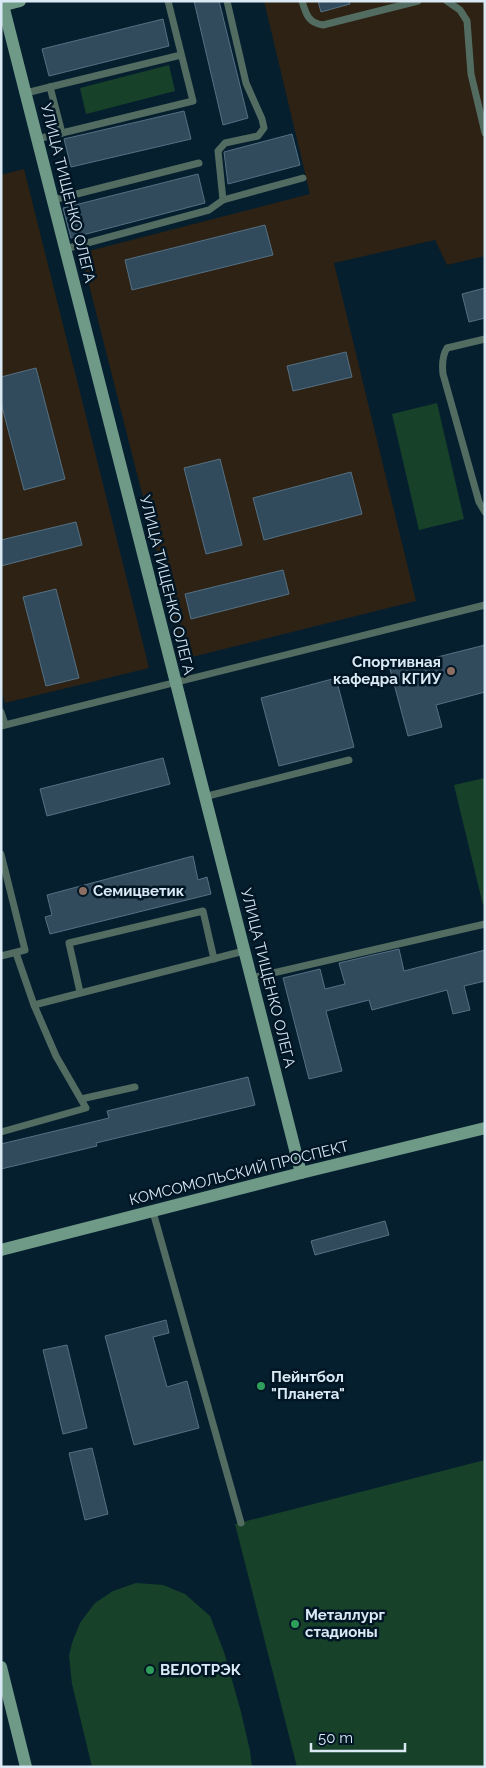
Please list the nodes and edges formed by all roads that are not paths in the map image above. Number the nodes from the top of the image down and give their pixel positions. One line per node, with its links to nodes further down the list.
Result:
1 (20, 1): 7 (street)
2 (168, 1): 8 (lane)
3 (227, 1): 17 (lane)
4 (302, 1): 5 (lane)
5 (418, 1)
6 (447, 1): 12 (lane)
7 (2, 6): 10 (street, УЛИЦА ТИЩЕНКО ОЛЕГА)
8 (181, 55): 9 (lane); 11 (lane)
9 (50, 87): 10 (lane); 11 (lane)
10 (26, 93): 13 (street, УЛИЦА ТИЩЕНКО ОЛЕГА)
11 (62, 133): 13 (lane)
12 (485, 133)
13 (37, 139): 16 (street, УЛИЦА ТИЩЕНКО ОЛЕГА)
14 (199, 163): 16 (lane)
15 (303, 178): 17 (lane)
16 (53, 200): 18 (street, УЛИЦА ТИЩЕНКО ОЛЕГА)
17 (223, 200): 18 (lane)
18 (65, 248): 22 (street, УЛИЦА ТИЩЕНКО ОЛЕГА)
19 (485, 339): 20 (lane)
20 (485, 512)
21 (485, 605): 22 (lane)
22 (175, 682): 24 (lane); 26 (street, УЛИЦА ТИЩЕНКО ОЛЕГА)
23 (1, 712): 24 (lane)
24 (3, 725)
25 (349, 760): 26 (lane)
26 (204, 797): 29 (street, УЛИЦА ТИЩЕНКО ОЛЕГА)
27 (1, 854): 30 (lane)
28 (485, 924): 33 (lane)
29 (244, 951): 32 (lane); 33 (street, УЛИЦА ТИЩЕНКО ОЛЕГА)
30 (16, 953): 31 (lane); 35 (lane)
31 (1, 956)
32 (214, 959): 34 (lane); 34 (lane)
33 (251, 978): 40 (street, УЛИЦА ТИЩЕНКО ОЛЕГА)
34 (80, 992): 35 (lane)
35 (34, 1005): 37 (lane)
36 (135, 1087): 37 (lane)
37 (81, 1099): 39 (lane)
38 (485, 1128): 40 (street, КОМСОМОЛЬСКИЙ ПРОСПЕКТ)
39 (1, 1132)
40 (301, 1173): 41 (street, КОМСОМОЛЬСКИЙ ПРОСПЕКТ)
41 (153, 1212): 42 (street, КОМСОМОЛЬСКИЙ ПРОСПЕКТ); 43 (lane)
42 (1, 1250)
43 (241, 1523)
44 (1, 1667): 45 (street)
45 (26, 1767)

